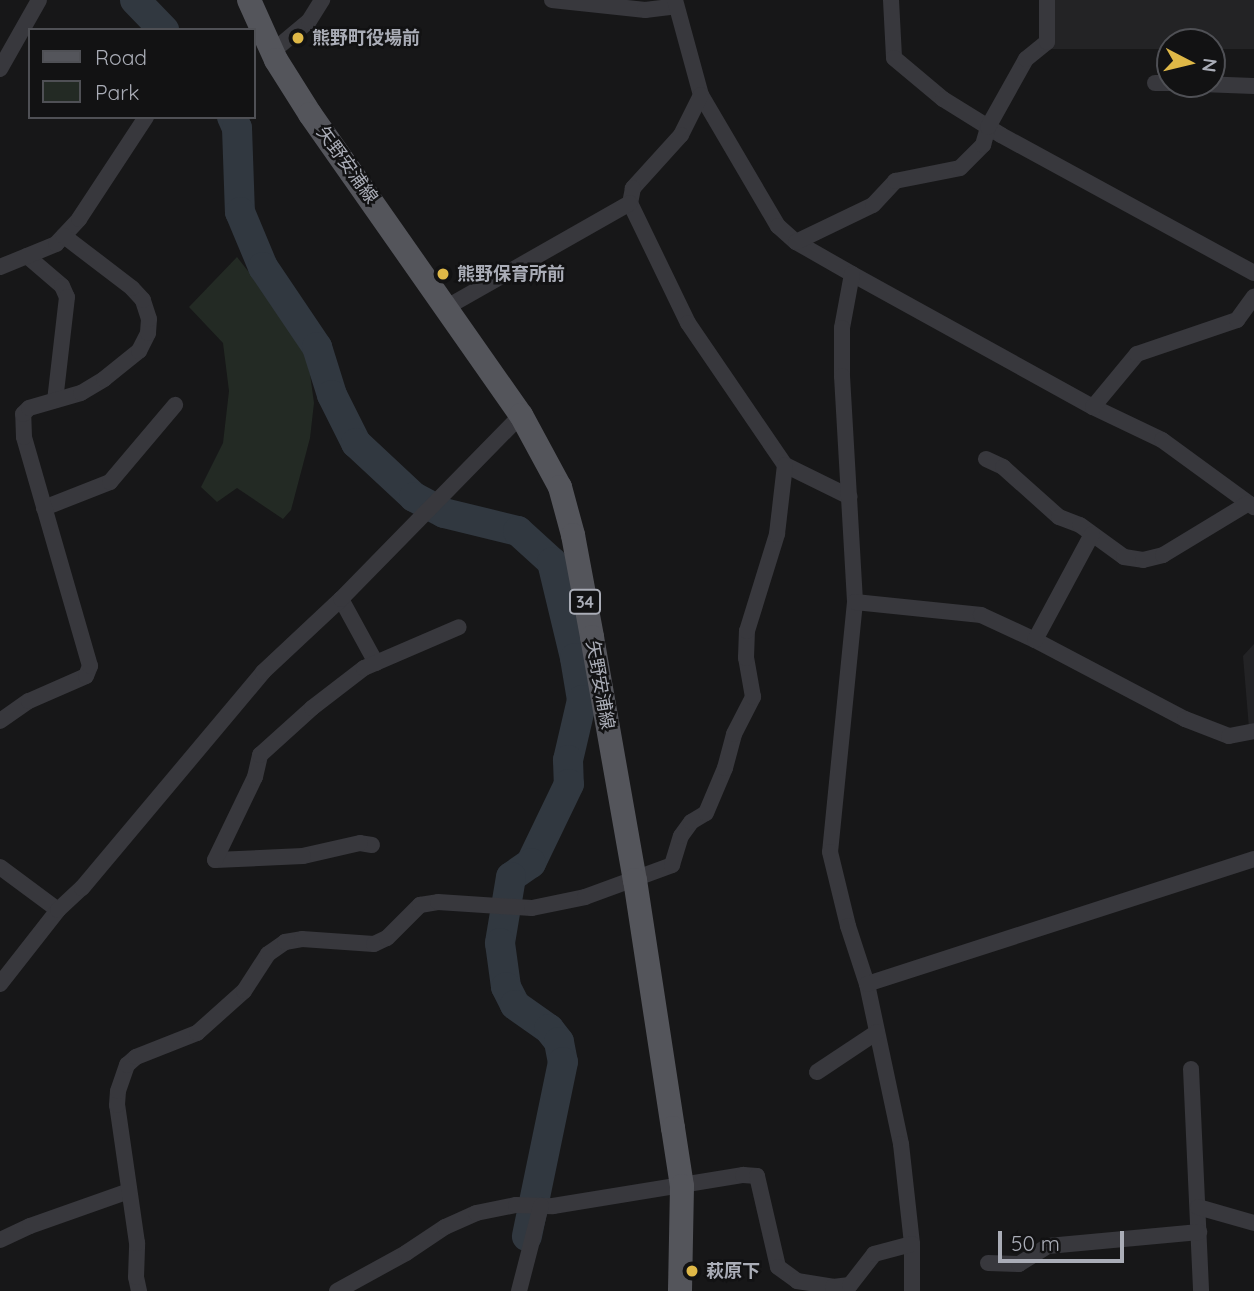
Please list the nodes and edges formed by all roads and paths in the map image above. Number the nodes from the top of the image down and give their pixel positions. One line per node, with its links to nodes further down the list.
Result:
1 (38, 0): 9 (street)
2 (249, 0): 8 (main road, 矢野安浦線 / 34)
3 (321, 0): 8 (street)
4 (552, 0): 7 (street)
5 (891, 0): 14 (street)
6 (1047, 0): 14 (street)
7 (676, 3): 12 (street)
8 (263, 44): 23 (main road, 矢野安浦線 / 34)
9 (0, 69)
10 (1226, 85): 11 (street)
11 (1254, 86)
12 (701, 95): 15 (street); 17 (street)
13 (145, 119): 16 (street)
14 (988, 127): 17 (street); 20 (street)
15 (630, 203): 23 (street); 29 (street)
16 (64, 236): 18 (street); 24 (street)
17 (796, 242): 21 (street)
18 (27, 256): 19 (street); 24 (street)
19 (0, 267)
20 (1254, 272)
21 (852, 274): 26 (street); 30 (street)
22 (1254, 297): 26 (street)
23 (447, 307): 27 (main road, 矢野安浦線 / 34)
24 (55, 401): 32 (street)
25 (175, 405): 32 (street)
26 (1093, 407): 31 (street)
27 (521, 415): 34 (street); 44 (main road, 矢野安浦線 / 34)
28 (985, 459): 33 (street)
29 (785, 465): 30 (street); 44 (street)
30 (850, 497): 35 (street)
31 (1252, 505): 33 (street)
32 (44, 508): 39 (street)
33 (1092, 534): 37 (street)
34 (341, 599): 38 (street); 45 (street)
35 (855, 602): 37 (street); 46 (street)
36 (459, 627): 38 (street)
37 (1035, 640): 40 (street)
38 (376, 663): 41 (street)
39 (0, 721)
40 (1254, 731)
41 (372, 845)
42 (1254, 859): 46 (street)
43 (0, 867): 45 (street)
44 (635, 880): 51 (main road, 矢野安浦線 / 34); 52 (street)
45 (58, 911): 47 (street)
46 (867, 984): 48 (street)
47 (0, 985)
48 (877, 1032): 50 (street); 58 (street)
49 (1191, 1069): 54 (street)
50 (817, 1072)
51 (682, 1186): 53 (street); 58 (street); 63 (main road, 矢野安浦線 / 34)
52 (129, 1191): 57 (street); 60 (street)
53 (541, 1206): 61 (street); 62 (street)
54 (1198, 1207): 55 (street); 56 (street)
55 (1254, 1223)
56 (1199, 1232): 59 (street); 65 (street)
57 (0, 1240)
58 (912, 1244): 64 (street)
59 (988, 1263)
60 (139, 1291)
61 (337, 1291)
62 (519, 1291)
63 (680, 1291)
64 (912, 1291)
65 (1201, 1291)

